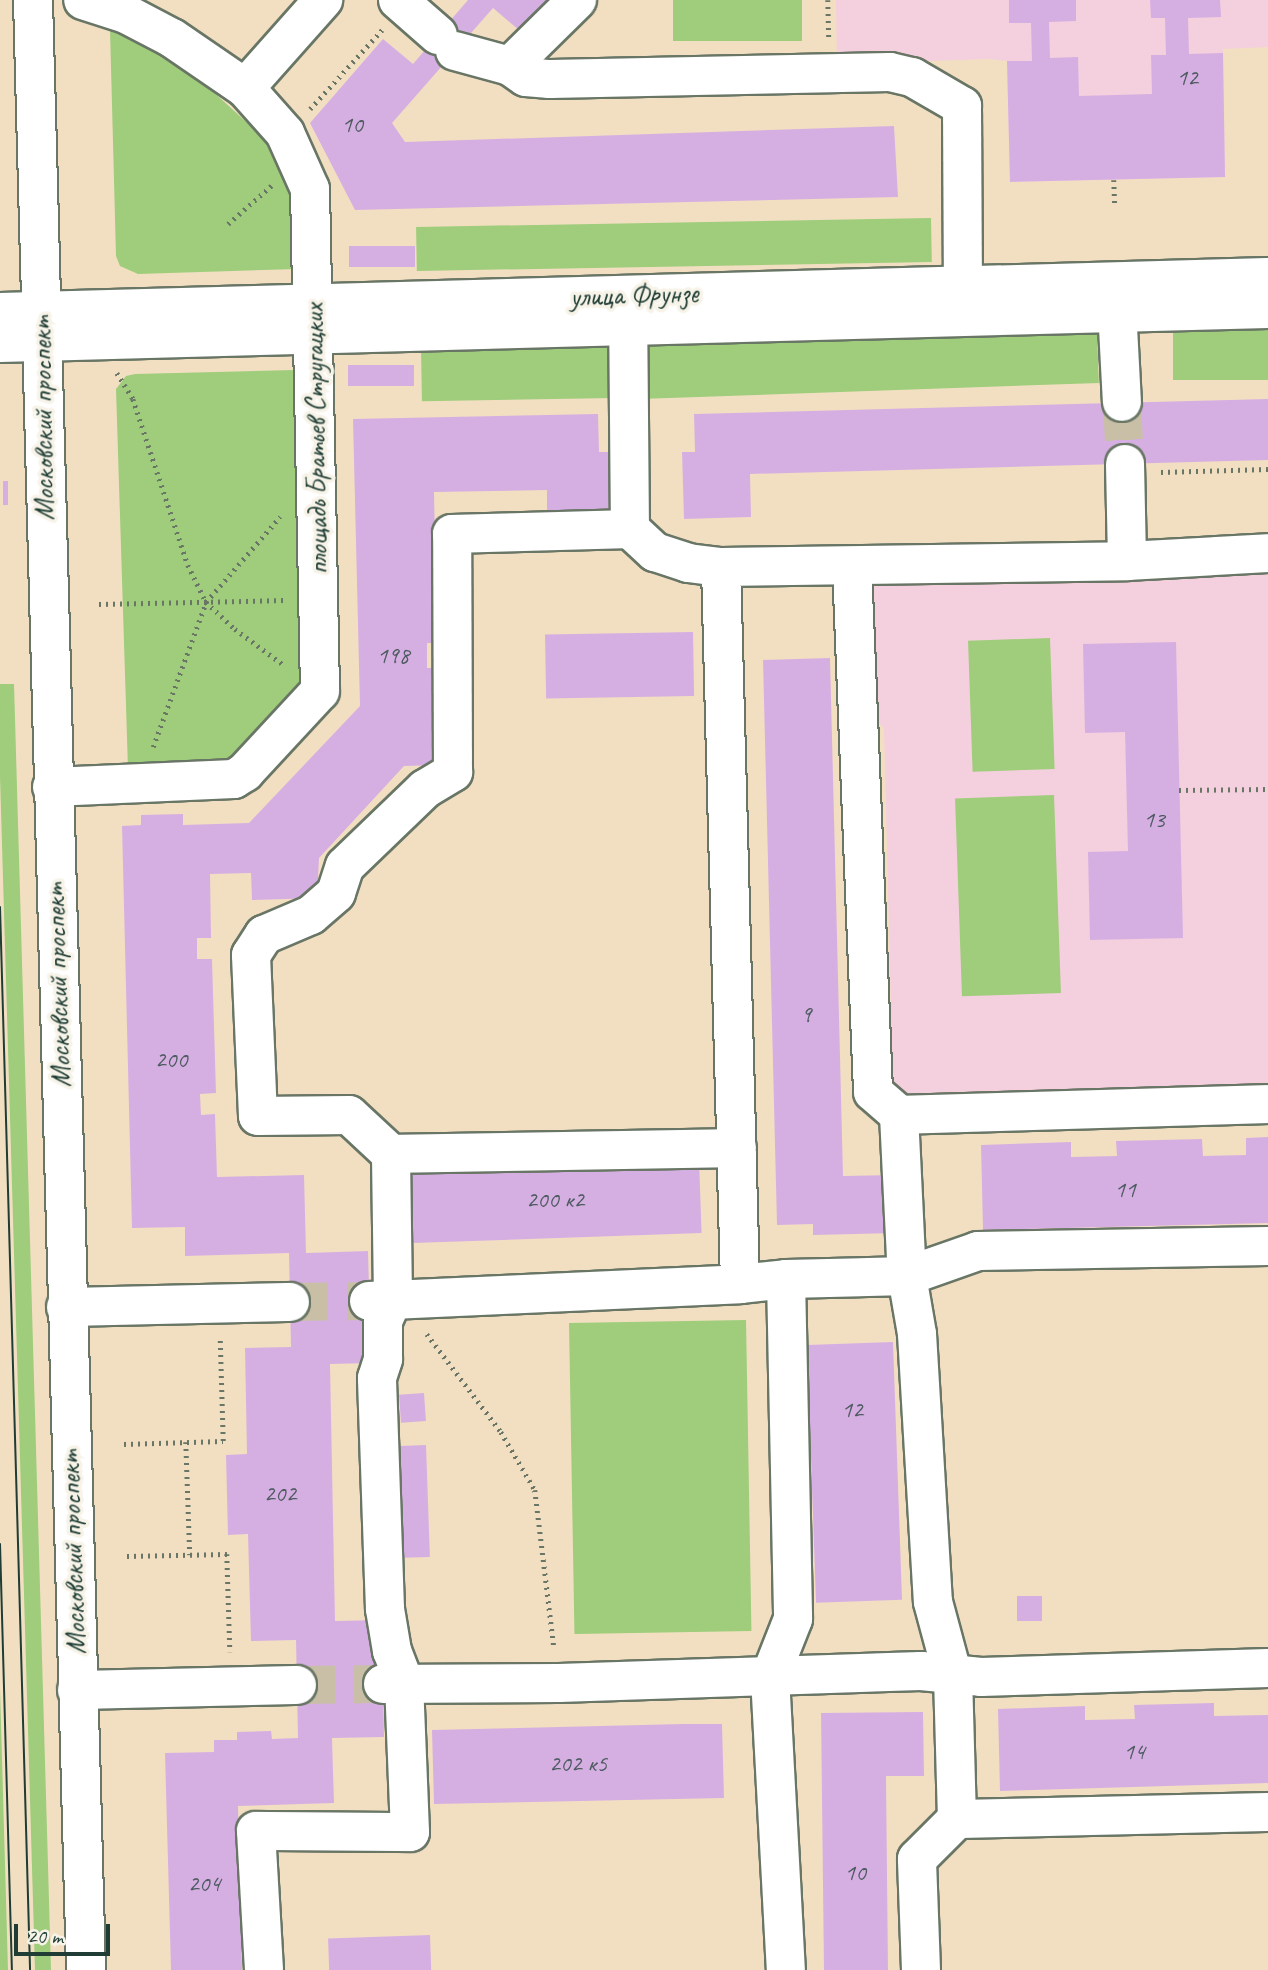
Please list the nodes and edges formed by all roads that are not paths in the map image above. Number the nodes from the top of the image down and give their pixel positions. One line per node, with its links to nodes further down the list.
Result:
1 (33, 0): 15 (street, Московский проспект)
2 (83, 0): 7 (street, площадь Братьев Стругацких)
3 (323, 0): 7 (street)
4 (577, 0): 6 (street)
5 (417, 17): 6 (street)
6 (510, 66): 10 (street)
7 (245, 88): 14 (street, площадь Братьев Стругацких)
8 (1268, 277): 9 (street, улица Фрунзе)
9 (1116, 297): 10 (street, улица Фрунзе); 11 (street, улица Фрунзе); 17 (street)
10 (963, 302): 12 (street, улица Фрунзе)
11 (1268, 309)
12 (628, 311): 14 (street, улица Фрунзе); 19 (street)
13 (0, 312): 15 (street, улица Фрунзе)
14 (314, 319): 15 (street, улица Фрунзе); 24 (street, площадь Братьев Стругацких)
15 (41, 327): 16 (street, улица Фрунзе); 24 (street, Московский проспект)
16 (0, 344)
17 (1122, 402)
18 (1125, 468): 21 (street)
19 (630, 529): 23 (street); 28 (street)
20 (1268, 553): 21 (street)
21 (1127, 561): 22 (street)
22 (852, 566): 23 (street); 26 (street)
23 (721, 567): 27 (street)
24 (52, 788): 35 (street, Московский проспект)
25 (1268, 1104): 26 (street)
26 (899, 1115): 30 (street)
27 (737, 1148): 28 (street); 32 (street)
28 (391, 1154): 33 (street)
29 (1268, 1246): 30 (street)
30 (907, 1276): 31 (street); 37 (street)
31 (786, 1279): 32 (street); 38 (street)
32 (740, 1284): 33 (street)
33 (381, 1300): 39 (street)
34 (290, 1302): 35 (street)
35 (66, 1307): 41 (street, Московский проспект)
36 (1268, 1668): 37 (street)
37 (953, 1676): 38 (street); 43 (street)
38 (770, 1677): 39 (street); 46 (street)
39 (393, 1683): 45 (street)
40 (297, 1685): 41 (street)
41 (77, 1690): 44 (street, Московский проспект)
42 (1268, 1812): 43 (street)
43 (957, 1819): 47 (street)
44 (86, 1970)
45 (264, 1970)
46 (786, 1970)
47 (920, 1970)

